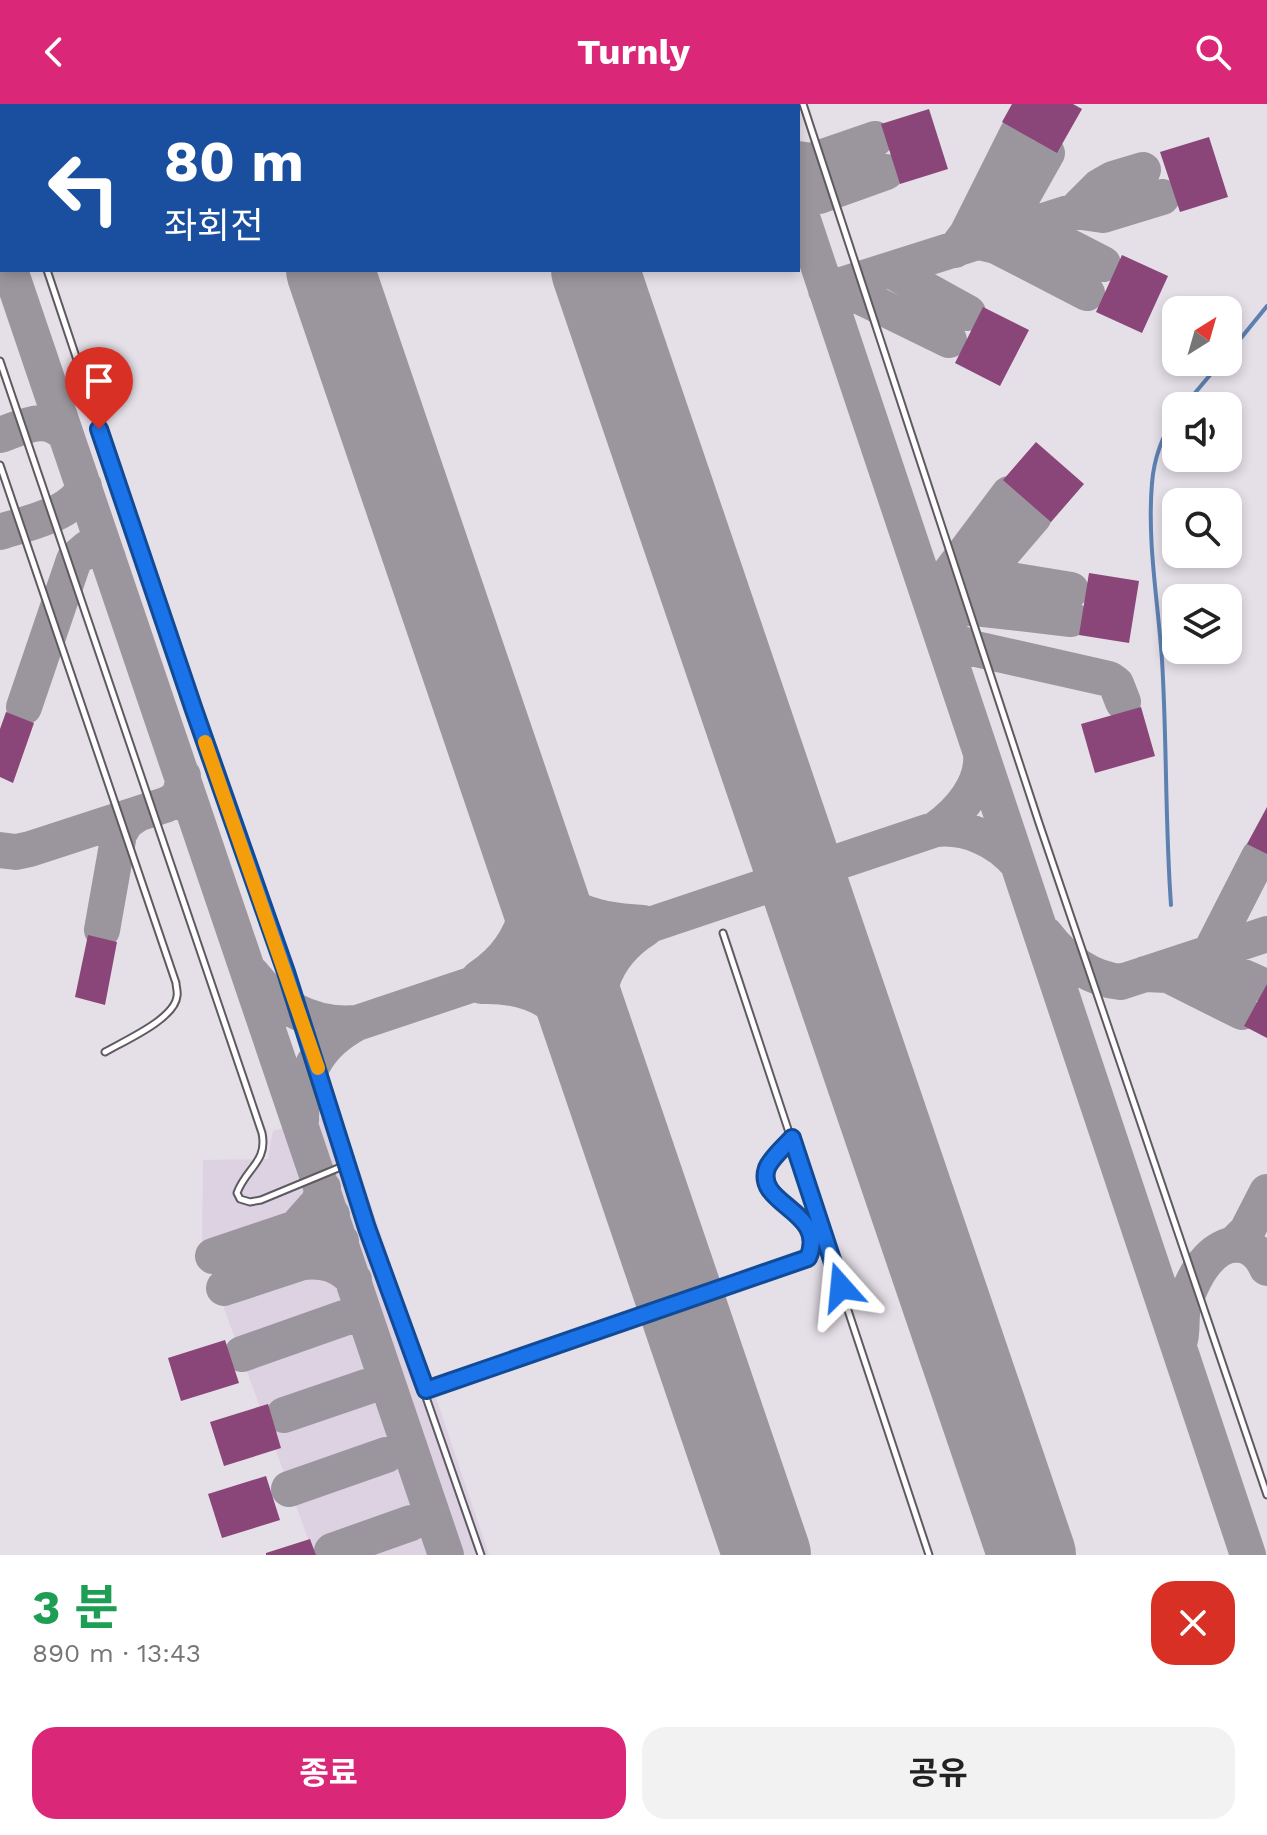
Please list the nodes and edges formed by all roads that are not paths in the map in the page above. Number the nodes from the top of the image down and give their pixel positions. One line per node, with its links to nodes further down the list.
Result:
1 (803, 104): 10 (lane)
2 (48, 272): 8 (lane)
3 (0, 361): 8 (lane)
4 (0, 465): 6 (lane)
5 (723, 933): 7 (lane)
6 (105, 1052)
7 (792, 1138): 9 (lane); 12 (lane)
8 (348, 1164): 9 (lane)
9 (426, 1390): 11 (lane)
10 (1267, 1495)
11 (481, 1555)
12 (929, 1555)

